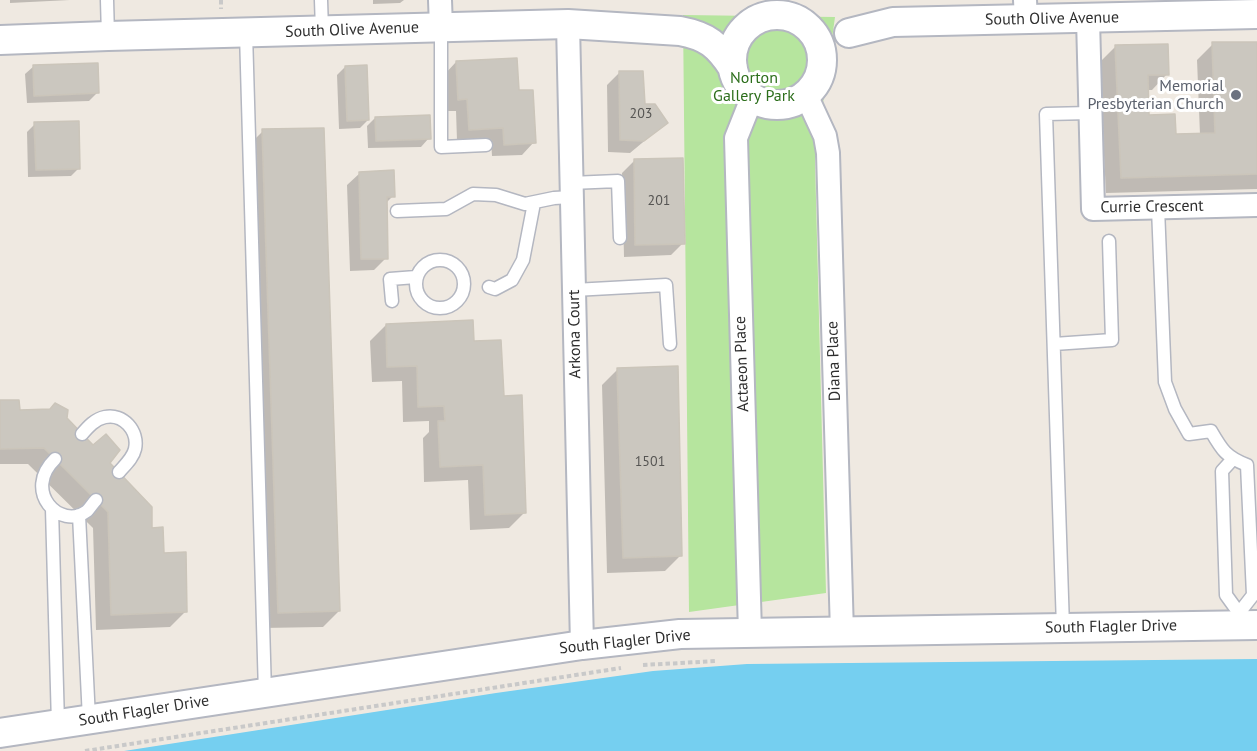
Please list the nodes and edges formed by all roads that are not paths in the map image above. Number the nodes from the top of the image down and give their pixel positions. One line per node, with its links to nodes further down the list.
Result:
1 (107, 0): 14 (lane)
2 (321, 0): 11 (lane)
3 (1185, 8): 6 (street, South Olive Avenue); 7 (street, South Olive Avenue)
4 (1025, 10): 7 (street, South Olive Avenue); 13 (street, South Olive Avenue)
5 (440, 14): 9 (street, South Olive Avenue); 11 (street, South Olive Avenue); 22 (lane)
6 (1257, 14)
7 (1088, 19): 21 (street, Currie Crescent)
8 (803, 22): 10 (street); 13 (street, South Olive Avenue); 18 (street)
9 (568, 24): 15 (street, South Olive Avenue); 23 (street, Arkona Court)
10 (746, 27): 15 (street, South Olive Avenue); 17 (street)
11 (322, 30): 12 (street, South Olive Avenue)
12 (246, 33): 14 (street, South Olive Avenue); 48 (lane)
13 (849, 33): 18 (street)
14 (108, 36): 16 (street, South Olive Avenue)
15 (703, 36): 17 (street)
16 (0, 40)
17 (733, 68): 20 (street)
18 (822, 71): 19 (street)
19 (806, 95): 20 (street); 46 (street, Diana Place)
20 (752, 98): 45 (street, Actaeon Place)
21 (1090, 113): 26 (street, Currie Crescent); 35 (lane)
22 (486, 145)
23 (571, 190): 24 (lane); 28 (lane); 32 (street, Arkona Court)
24 (534, 203): 27 (lane); 31 (lane)
25 (1257, 205): 26 (street, Currie Crescent)
26 (1158, 208): 38 (lane)
27 (397, 211)
28 (621, 238)
29 (1109, 241): 35 (lane)
30 (416, 278): 30 (lane); 33 (lane)
31 (489, 287)
32 (574, 290): 34 (lane); 47 (street, Arkona Court)
33 (392, 301)
34 (670, 344)
35 (1054, 344): 44 (lane)
36 (82, 434): 39 (lane)
37 (55, 459): 41 (lane)
38 (1232, 460): 43 (lane); 43 (lane)
39 (119, 472)
40 (96, 500): 42 (lane)
41 (52, 509): 42 (lane); 50 (lane)
42 (79, 514): 49 (lane)
43 (1245, 621): 44 (street, South Flagler Drive)
44 (1063, 627): 46 (street, South Flagler Drive)
45 (750, 633): 46 (street, South Flagler Drive); 47 (street, South Flagler Drive)
46 (842, 633)
47 (582, 645): 48 (street, South Flagler Drive)
48 (266, 693): 49 (street, South Flagler Drive)
49 (89, 719): 50 (street, South Flagler Drive)
50 (58, 724): 51 (street, South Flagler Drive)
51 (0, 733)

